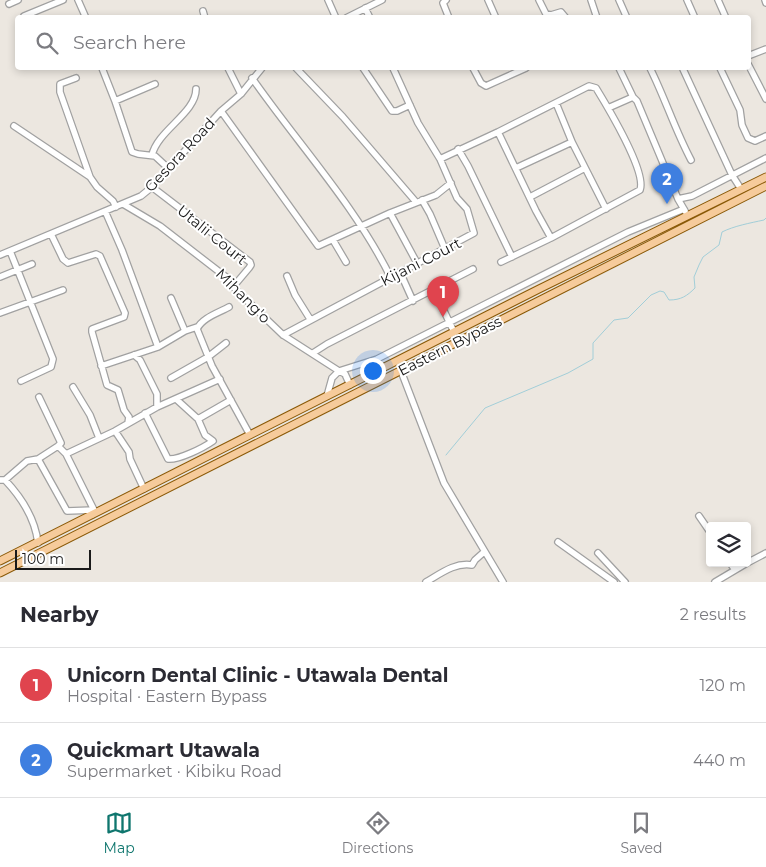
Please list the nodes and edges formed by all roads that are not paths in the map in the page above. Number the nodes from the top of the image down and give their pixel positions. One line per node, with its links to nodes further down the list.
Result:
1 (18, 0): 13 (street)
2 (63, 0): 16 (street)
3 (78, 0): 17 (street)
4 (328, 0): 19 (street)
5 (382, 0): 14 (street)
6 (446, 0): 22 (street)
7 (488, 0): 23 (street)
8 (539, 0): 25 (street)
9 (591, 0): 27 (street)
10 (619, 0): 28 (street)
11 (687, 0): 29 (street)
12 (718, 0): 30 (street)
13 (8, 4)
14 (365, 8): 20 (street); 21 (street)
15 (203, 10): 18 (street)
16 (26, 15)
17 (85, 15)
18 (204, 15)
19 (335, 15)
20 (352, 15)
21 (368, 15)
22 (448, 15)
23 (495, 15)
24 (551, 15): 26 (street)
25 (551, 15)
26 (564, 15)
27 (596, 15)
28 (626, 15)
29 (694, 15)
30 (725, 15)
31 (766, 49): 32 (street)
32 (751, 55)
33 (103, 70): 53 (street)
34 (229, 70): 50 (street)
35 (260, 70): 47 (street, Gesora Road)
36 (298, 70): 80 (street)
37 (364, 70): 55 (street)
38 (394, 70): 55 (street, Kijani Court)
39 (474, 70): 40 (street)
40 (518, 70)
41 (620, 70): 51 (street)
42 (651, 70): 66 (street)
43 (683, 70): 70 (street)
44 (721, 70): 60 (street)
45 (751, 70): 52 (street)
46 (76, 78): 71 (street)
47 (252, 78): 50 (street, Gesora Road); 87 (street)
48 (155, 84): 53 (street)
49 (196, 89): 63 (street)
50 (241, 94): 57 (street, Gesora Road)
51 (633, 97): 56 (street); 78 (street)
52 (766, 99)
53 (115, 101): 63 (street)
54 (556, 103): 56 (street); 59 (street); 61 (street)
55 (410, 105): 65 (street, Kijani Court)
56 (608, 108): 83 (street)
57 (222, 111): 67 (street, Gesora Road); 90 (street)
58 (14, 126): 71 (street)
59 (498, 132): 62 (street); 68 (street)
60 (766, 136)
61 (572, 142): 68 (street); 69 (street)
62 (458, 149): 65 (street); 96 (street)
63 (152, 155): 67 (street)
64 (766, 158): 70 (street)
65 (440, 159): 73 (street, Kijani Court)
66 (692, 160)
67 (168, 168): 75 (street, Gesora Road)
68 (516, 168): 77 (street)
69 (585, 168): 77 (street); 83 (street)
70 (732, 175): 76 (street); 78 (street)
71 (90, 177): 82 (street)
72 (766, 177): 76 (main road, Eastern Bypass)
73 (451, 183): 79 (street); 92 (street, Kijani Court)
74 (766, 186): 113 (main road, Eastern Bypass)
75 (152, 187): 81 (street, Gesora Road); 107 (street, Utalii Court)
76 (741, 189): 85 (main road, Eastern Bypass)
77 (530, 197): 89 (street)
78 (678, 199): 85 (street)
79 (422, 200): 80 (street); 92 (street)
80 (416, 202): 86 (street)
81 (123, 204): 82 (street, Gesora Road); 107 (street, Mihang'o)
82 (116, 207): 84 (street, Gesora Road)
83 (606, 209): 89 (street)
84 (105, 212): 88 (street, Gesora Road); 126 (street)
85 (685, 212): 91 (street); 94 (main road, Eastern Bypass)
86 (390, 213): 87 (street); 99 (street)
87 (361, 227): 90 (street); 106 (street)
88 (51, 234): 93 (street, Gesora Road); 131 (street)
89 (551, 238): 96 (street)
90 (333, 240): 97 (street)
91 (602, 245): 94 (street); 111 (street)
92 (445, 249): 99 (street, Kijani Court)
93 (10, 251): 95 (street, Gesora Road); 102 (street)
94 (608, 254): 108 (main road, Eastern Bypass)
95 (0, 255)
96 (512, 257): 98 (street)
97 (346, 262)
98 (501, 262)
99 (417, 263): 103 (street, Kijani Court)
100 (32, 264): 102 (street)
101 (473, 269): 110 (street)
102 (17, 270): 105 (street); 115 (street)
103 (400, 272): 106 (street, Kijani Court); 114 (street)
104 (287, 276): 119 (street)
105 (0, 277)
106 (391, 278): 119 (street, Kijani Court)
107 (233, 287): 124 (street, Mihang'o)
108 (539, 289): 113 (main road); 116 (main road, Eastern Bypass)
109 (63, 290): 115 (street)
110 (434, 290): 114 (street); 120 (street)
111 (504, 295): 116 (street); 120 (street)
112 (170, 298): 122 (street)
113 (544, 299): 133 (main road, Eastern Bypass)
114 (413, 301): 127 (street)
115 (30, 303): 118 (street); 137 (street)
116 (509, 304): 123 (main road, Eastern Bypass)
117 (229, 307): 121 (street)
118 (0, 314)
119 (310, 319): 124 (street, Kijani Court)
120 (449, 322): 123 (street); 130 (street)
121 (198, 327): 122 (street); 129 (street)
122 (185, 331): 126 (street)
123 (454, 332): 132 (main road, Eastern Bypass)
124 (282, 335): 127 (street, Mihang'o)
125 (226, 343): 129 (street)
126 (158, 347): 128 (street)
127 (313, 353): 134 (street, Mihang'o)
128 (134, 355): 131 (street); 144 (street)
129 (208, 357): 135 (street); 136 (street)
130 (377, 359): 132 (street); 134 (street)
131 (101, 366): 147 (street)
132 (382, 369): 138 (main road, Eastern Bypass)
133 (401, 371): 163 (street); 171 (main road, Eastern Bypass)
134 (339, 372): 138 (street, Mihang'o); 140 (street)
135 (171, 378)
136 (220, 379): 142 (street); 143 (street)
137 (21, 381)
138 (350, 384): 140 (main road, Eastern Bypass)
139 (73, 387): 150 (street)
140 (327, 396): 149 (main road, Eastern Bypass)
141 (39, 397): 151 (street)
142 (176, 399): 144 (street); 146 (street)
143 (231, 400): 146 (street); 149 (street)
144 (158, 407): 145 (street)
145 (146, 413): 147 (street); 154 (street)
146 (198, 419): 154 (street)
147 (128, 423): 148 (street)
148 (115, 431): 150 (street); 157 (street)
149 (250, 435): 155 (main road, Eastern Bypass)
150 (99, 438): 152 (street)
151 (58, 446): 152 (street); 153 (street)
152 (66, 454): 158 (street)
153 (38, 459): 156 (street); 158 (street)
154 (168, 459): 155 (street)
155 (175, 473): 157 (main road, Eastern Bypass)
156 (3, 480): 162 (street)
157 (144, 488): 158 (main road, Eastern Bypass)
158 (93, 512): 162 (main road, Eastern Bypass)
159 (699, 516): 160 (street)
160 (706, 526)
161 (558, 542): 174 (street)
162 (38, 543): 166 (main road, Eastern Bypass)
163 (484, 552): 172 (street); 173 (street)
164 (766, 552): 167 (street)
165 (598, 553): 175 (street)
166 (0, 561)
167 (751, 561)
168 (733, 567): 170 (street)
169 (740, 567): 170 (street)
170 (735, 570): 176 (street)
171 (0, 573)
172 (426, 582)
173 (503, 582)
174 (614, 582)
175 (625, 582)
176 (715, 582)

